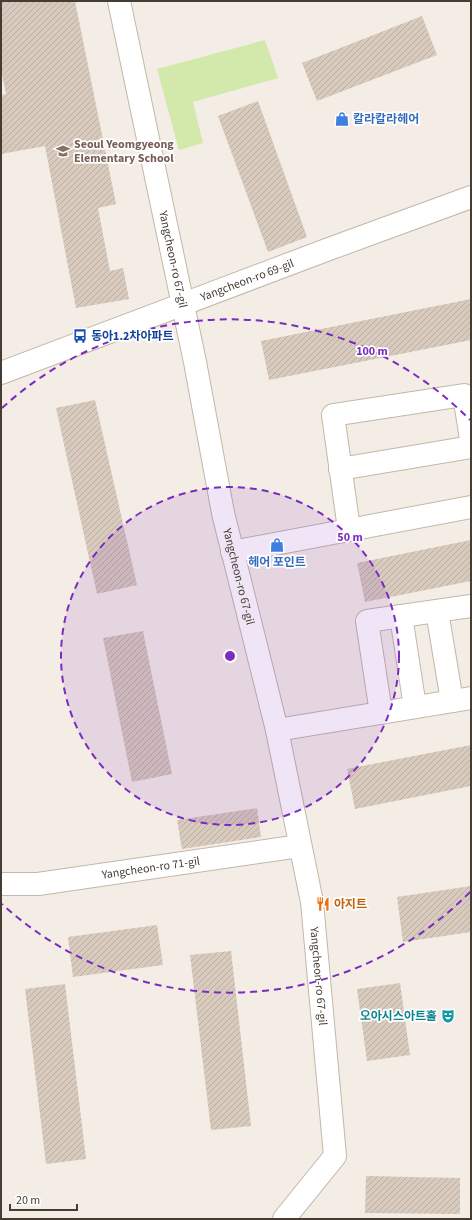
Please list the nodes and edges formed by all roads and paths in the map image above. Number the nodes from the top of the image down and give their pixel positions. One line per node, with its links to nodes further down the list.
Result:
1 (119, 1): 3 (street, Yangcheon-ro 67-gil)
2 (471, 197): 3 (street, Yangcheon-ro 69-gil)
3 (183, 304): 4 (street, Yangcheon-ro 69-gil); 10 (street, Yangcheon-ro 67-gil)
4 (1, 373)
5 (471, 439): 7 (street)
6 (471, 447): 7 (street)
7 (340, 469): 9 (street)
8 (471, 507): 9 (street)
9 (349, 529): 10 (street)
10 (232, 552): 17 (street, Yangcheon-ro 67-gil)
11 (471, 606): 12 (street)
12 (437, 611): 13 (street); 14 (street)
13 (402, 616): 15 (street); 16 (street)
14 (462, 699): 15 (street)
15 (415, 707): 16 (street)
16 (381, 713): 17 (street)
17 (277, 730): 18 (street, Yangcheon-ro 67-gil)
18 (300, 846): 19 (street, Yangcheon-ro 71-gil); 20 (street, Yangcheon-ro 67-gil)
19 (1, 884)
20 (284, 1219)

